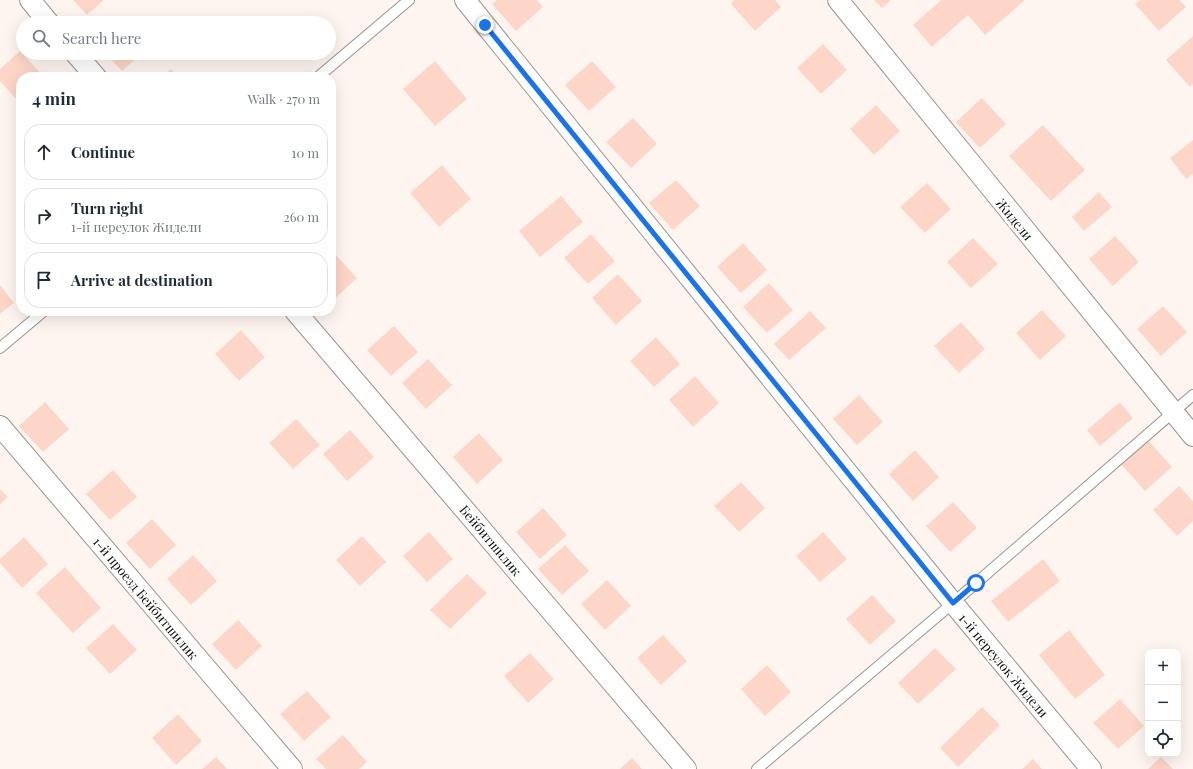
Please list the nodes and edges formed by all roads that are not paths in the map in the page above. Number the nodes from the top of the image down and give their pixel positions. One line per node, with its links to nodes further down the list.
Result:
1 (30, 0): 5 (street)
2 (409, 0): 8 (lane)
3 (465, 0): 16 (street, 1-й переулок Жидели)
4 (838, 0): 13 (street, Жидели)
5 (43, 16)
6 (81, 60): 7 (street)
7 (92, 72)
8 (324, 72)
9 (38, 316): 11 (lane)
10 (299, 316): 18 (street, Бейбитшилик)
11 (0, 348)
12 (1193, 395): 13 (lane)
13 (1172, 412): 15 (street, Жидели); 16 (lane)
14 (0, 426): 17 (street, 1-й проезд Бейбитшилик)
15 (1193, 436)
16 (953, 603): 19 (lane); 20 (street, 1-й переулок Жидели)
17 (292, 769)
18 (686, 769)
19 (757, 769)
20 (1091, 769)

